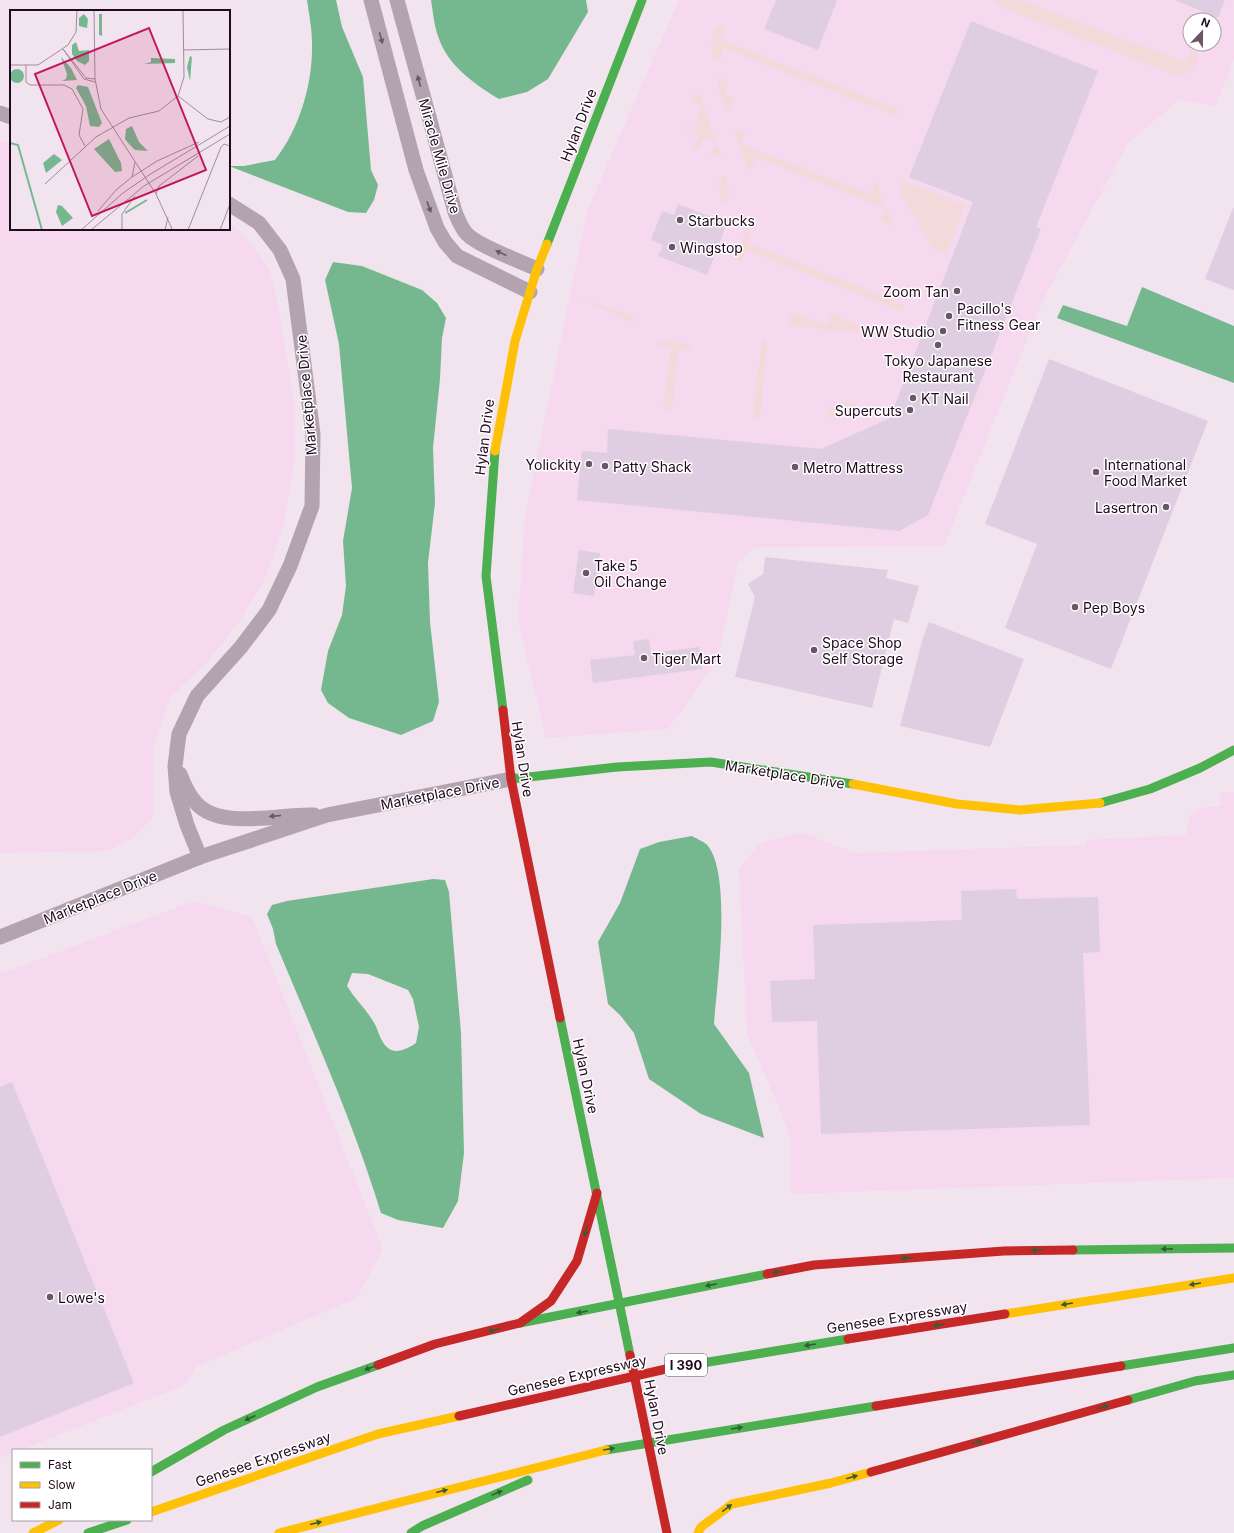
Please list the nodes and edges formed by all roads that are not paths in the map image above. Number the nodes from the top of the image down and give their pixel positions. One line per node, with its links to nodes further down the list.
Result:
1 (371, 0): 8 (street, one-way to 8)
2 (397, 0): 7 (street, Miracle Mile Drive, one-way to 2)
3 (642, 0): 7 (main road, Hylan Drive)
4 (0, 113): 5 (street)
5 (10, 117)
6 (230, 205): 10 (street, Marketplace Drive)
7 (537, 269): 8 (main road, Hylan Drive)
8 (530, 292): 11 (main road, Hylan Drive)
9 (1234, 750): 11 (main road, Marketplace Drive)
10 (176, 766): 12 (street, Marketplace Drive, one-way to 10); 13 (street, Marketplace Drive)
11 (511, 779): 12 (street, Marketplace Drive); 15 (main road, Hylan Drive)
12 (328, 815): 13 (street, Marketplace Drive)
13 (200, 857): 14 (street, Marketplace Drive)
14 (0, 937)
15 (597, 1193): 18 (main road, Hylan Drive); 19 (main road, one-way to 19)
16 (1234, 1248): 18 (main road, one-way to 18)
17 (1234, 1278): 24 (main road, Genesee Expressway / I 390, one-way to 24)
18 (620, 1303): 19 (main road, one-way to 19); 31 (main road, Hylan Drive)
19 (520, 1323): 23 (main road, one-way to 23)
20 (1234, 1348): 22 (main road, one-way to 20)
21 (1234, 1374): 32 (main road, one-way to 21)
22 (591, 1452): 29 (main road, one-way to 22); 30 (main road, one-way to 22)
23 (152, 1471)
24 (152, 1512)
25 (56, 1521): 27 (main road)
26 (124, 1521): 28 (main road)
27 (33, 1533)
28 (88, 1533)
29 (279, 1533)
30 (411, 1533)
31 (667, 1533)
32 (698, 1533)

